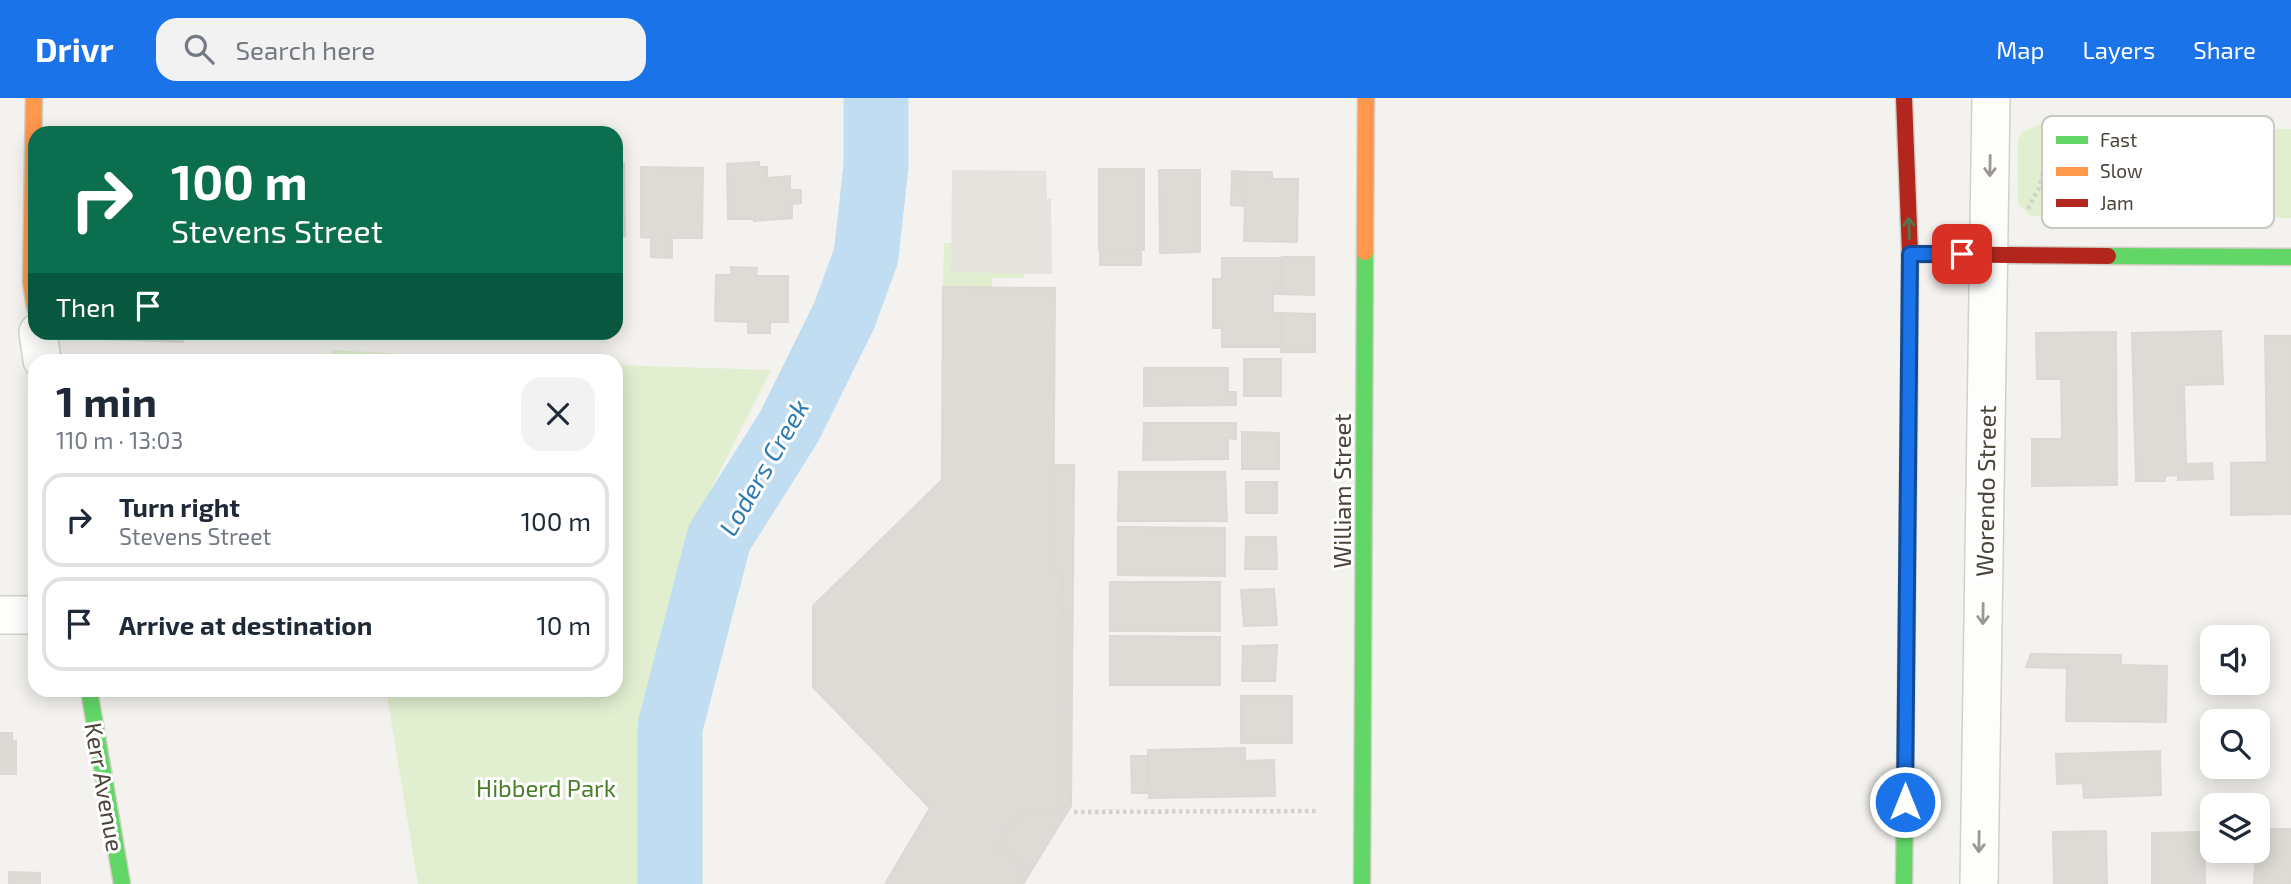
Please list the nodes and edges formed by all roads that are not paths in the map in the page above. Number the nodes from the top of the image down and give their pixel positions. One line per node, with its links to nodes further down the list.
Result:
1 (34, 98): 5 (street)
2 (1366, 98): 13 (street, William Street)
3 (1904, 98): 7 (street, one-way to 3)
4 (1991, 98): 6 (street, Worendo Street, one-way to 6)
5 (34, 126)
6 (1989, 253): 7 (street); 8 (street); 15 (street, Worendo Street, one-way to 15)
7 (1910, 254): 14 (street)
8 (2291, 257)
9 (0, 615): 10 (street)
10 (28, 615)
11 (90, 697): 12 (street, Kerr Avenue)
12 (122, 884)
13 (1362, 884)
14 (1904, 884)
15 (1979, 884)

